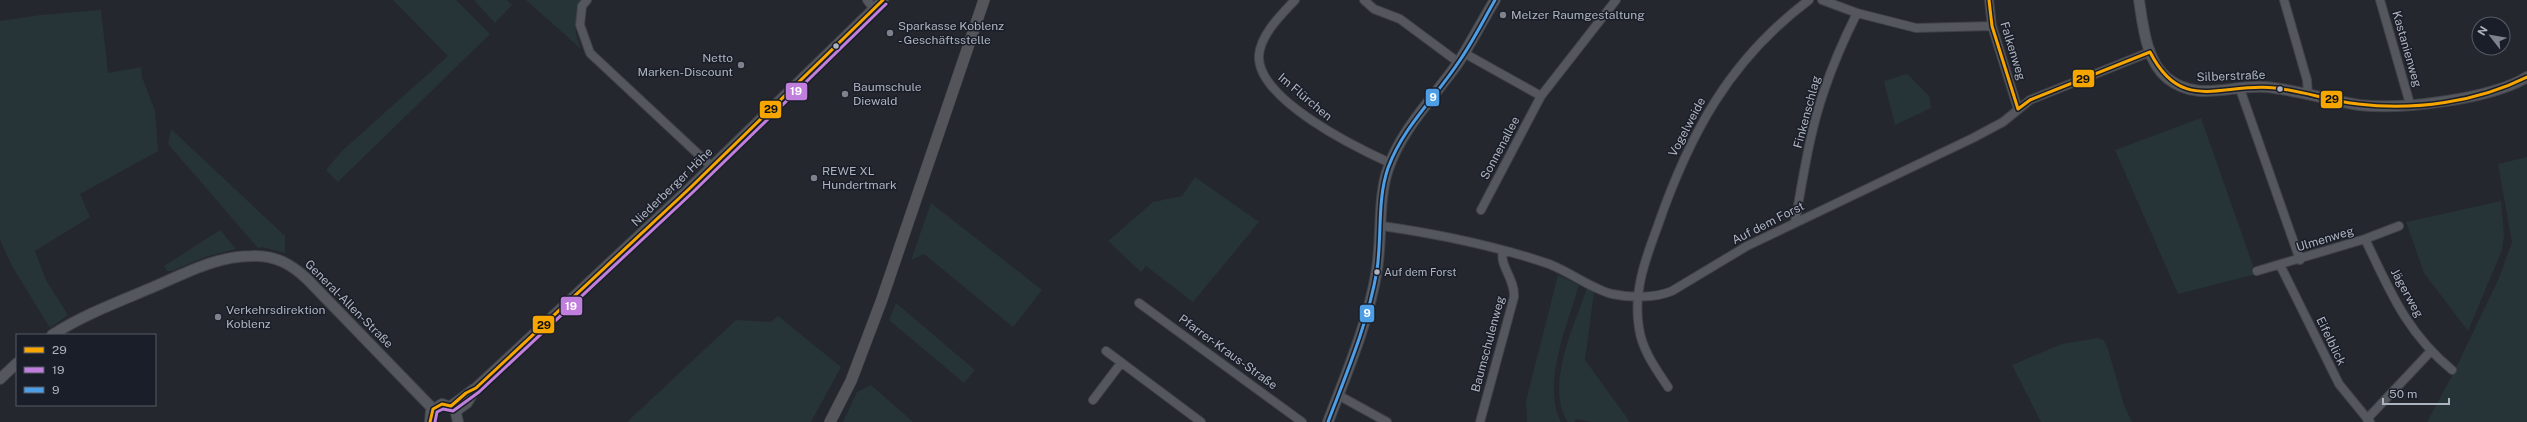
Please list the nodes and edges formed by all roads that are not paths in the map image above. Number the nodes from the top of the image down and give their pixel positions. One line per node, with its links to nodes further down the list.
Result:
1 (586, 0): 27 (street)
2 (867, 0): 15 (street)
3 (883, 0): 15 (street, Niederberger Höhe)
4 (984, 0): 54 (main road)
5 (1295, 0): 26 (street, Im Flürchen)
6 (1364, 0): 19 (street)
7 (1494, 0): 19 (street)
8 (1616, 0): 23 (street, Sonnenallee)
9 (1809, 0): 37 (street, Vogelweide)
10 (1822, 0): 16 (street)
11 (1989, 0): 17 (street, Falkenweg)
12 (2139, 0): 18 (street, Silberstraße)
13 (2284, 0): 22 (street)
14 (2380, 0): 24 (street, Kastanienweg)
15 (874, 9): 27 (street, Niederberger Höhe)
16 (1857, 13): 17 (street); 29 (street, Finkenschlag)
17 (1992, 26): 25 (street, Falkenweg)
18 (2150, 52): 21 (street, Silberstraße); 25 (street, Auf dem Forst)
19 (1461, 58): 23 (street); 26 (street)
20 (2527, 77): 24 (street, Silberstraße)
21 (2240, 89): 22 (street, Silberstraße); 34 (street)
22 (2308, 95): 24 (street, Silberstraße)
23 (1541, 96): 28 (street, Sonnenallee)
24 (2410, 104)
25 (2018, 109): 29 (street, Auf dem Forst)
26 (1390, 163): 30 (street)
27 (712, 167): 50 (street, Niederberger Höhe)
28 (1481, 210)
29 (1795, 222): 37 (street, Auf dem Forst)
30 (1382, 226): 33 (street, Auf dem Forst); 47 (street)
31 (2399, 226): 32 (street, Ulmenweg)
32 (2365, 239): 34 (street, Ulmenweg); 41 (street, Jägerweg)
33 (1503, 251): 37 (street, Auf dem Forst); 59 (street, Baumschulenweg)
34 (2300, 260): 35 (street, Ulmenweg)
35 (2280, 265): 36 (street, Ulmenweg); 51 (street, Eifelblick)
36 (2257, 271)
37 (1637, 296): 46 (street, Vogelweide)
38 (1139, 302): 56 (street, Pfarrer-Kraus-Straße)
39 (54, 334): 49 (street, General-Allen-Straße)
40 (1106, 351): 42 (street)
41 (2430, 352): 44 (street, Jägerweg); 51 (street)
42 (1121, 363): 48 (street); 55 (street)
43 (16, 364): 45 (street)
44 (2452, 370)
45 (0, 379)
46 (1668, 387)
47 (1338, 395): 57 (street); 58 (street)
48 (1093, 400)
49 (433, 409): 50 (street); 52 (street)
50 (454, 409): 53 (street)
51 (2369, 421)
52 (430, 422)
53 (458, 422)
54 (830, 422)
55 (1201, 422)
56 (1302, 422)
57 (1328, 422)
58 (1387, 422)
59 (1480, 422)

